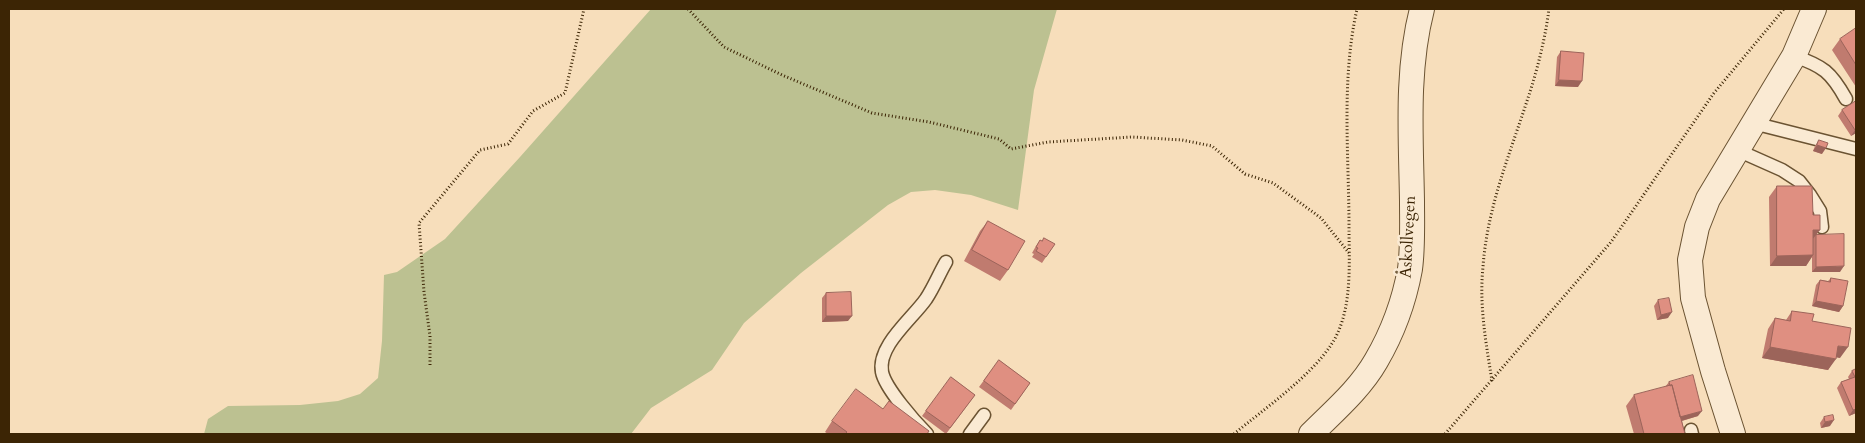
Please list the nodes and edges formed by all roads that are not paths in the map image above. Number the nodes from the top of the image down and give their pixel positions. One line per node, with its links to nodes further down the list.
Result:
1 (1422, 9): 13 (street, Åskollvegen)
2 (1814, 9): 3 (street)
3 (1794, 56): 4 (lane); 5 (street)
4 (1846, 99)
5 (1754, 122): 6 (lane); 7 (street)
6 (1856, 149)
7 (1737, 150): 8 (lane); 14 (street)
8 (1822, 227)
9 (946, 262): 11 (lane)
10 (984, 416): 12 (lane)
11 (927, 434)
12 (970, 434)
13 (1311, 434)
14 (1733, 434)

